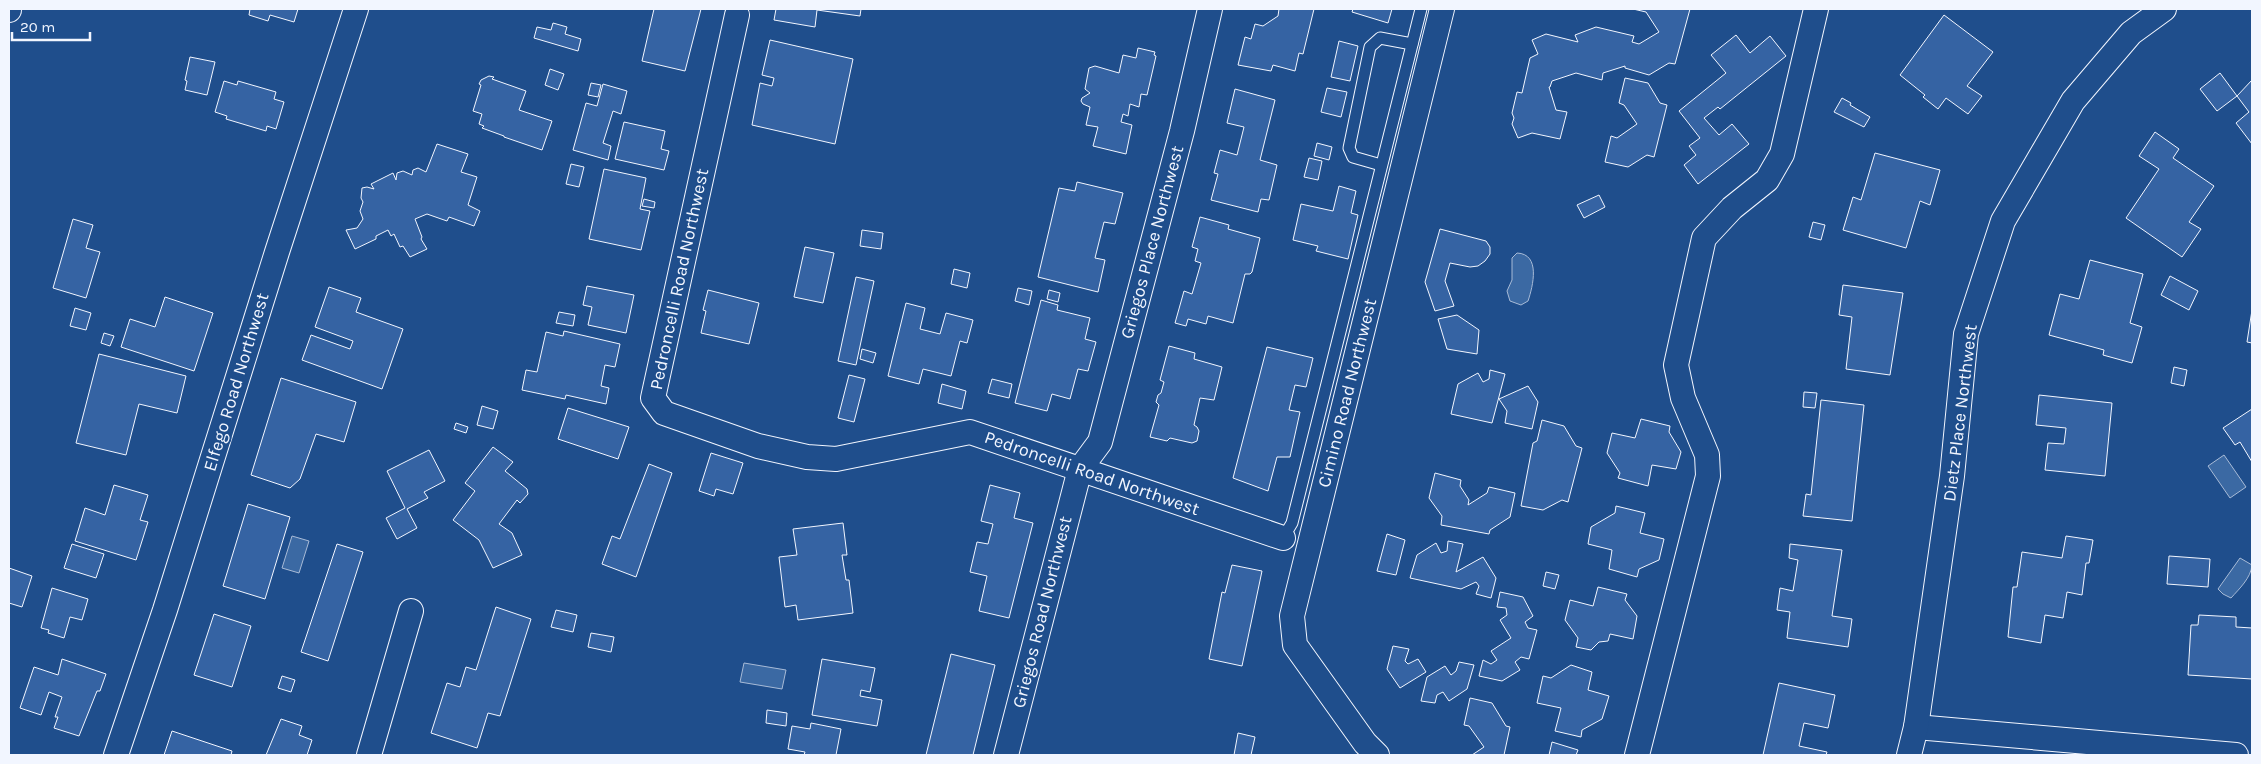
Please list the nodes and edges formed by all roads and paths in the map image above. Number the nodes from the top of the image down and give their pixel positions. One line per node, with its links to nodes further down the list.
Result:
1 (356, 9): 14 (street, Elfego Road Northwest)
2 (1210, 9): 10 (street, Griegos Place Northwest)
3 (1421, 9): 8 (lane)
4 (1442, 9): 17 (street, Cimino Road Northwest)
5 (1816, 9): 18 (street)
6 (2164, 9): 13 (street, Dietz Place Northwest)
7 (738, 12): 10 (street, Pedroncelli Road Northwest)
8 (1412, 44): 9 (lane); 9 (lane)
9 (1382, 164): 11 (lane)
10 (1080, 469): 11 (street, Pedroncelli Road Northwest); 16 (street, Griegos Road Northwest)
11 (1283, 538)
12 (411, 611): 15 (street)
13 (1916, 727): 19 (street, Dietz Place Northwest); 20 (street)
14 (116, 755)
15 (369, 755)
16 (1006, 755)
17 (1377, 755)
18 (1637, 755)
19 (1908, 755)
20 (2236, 755)

